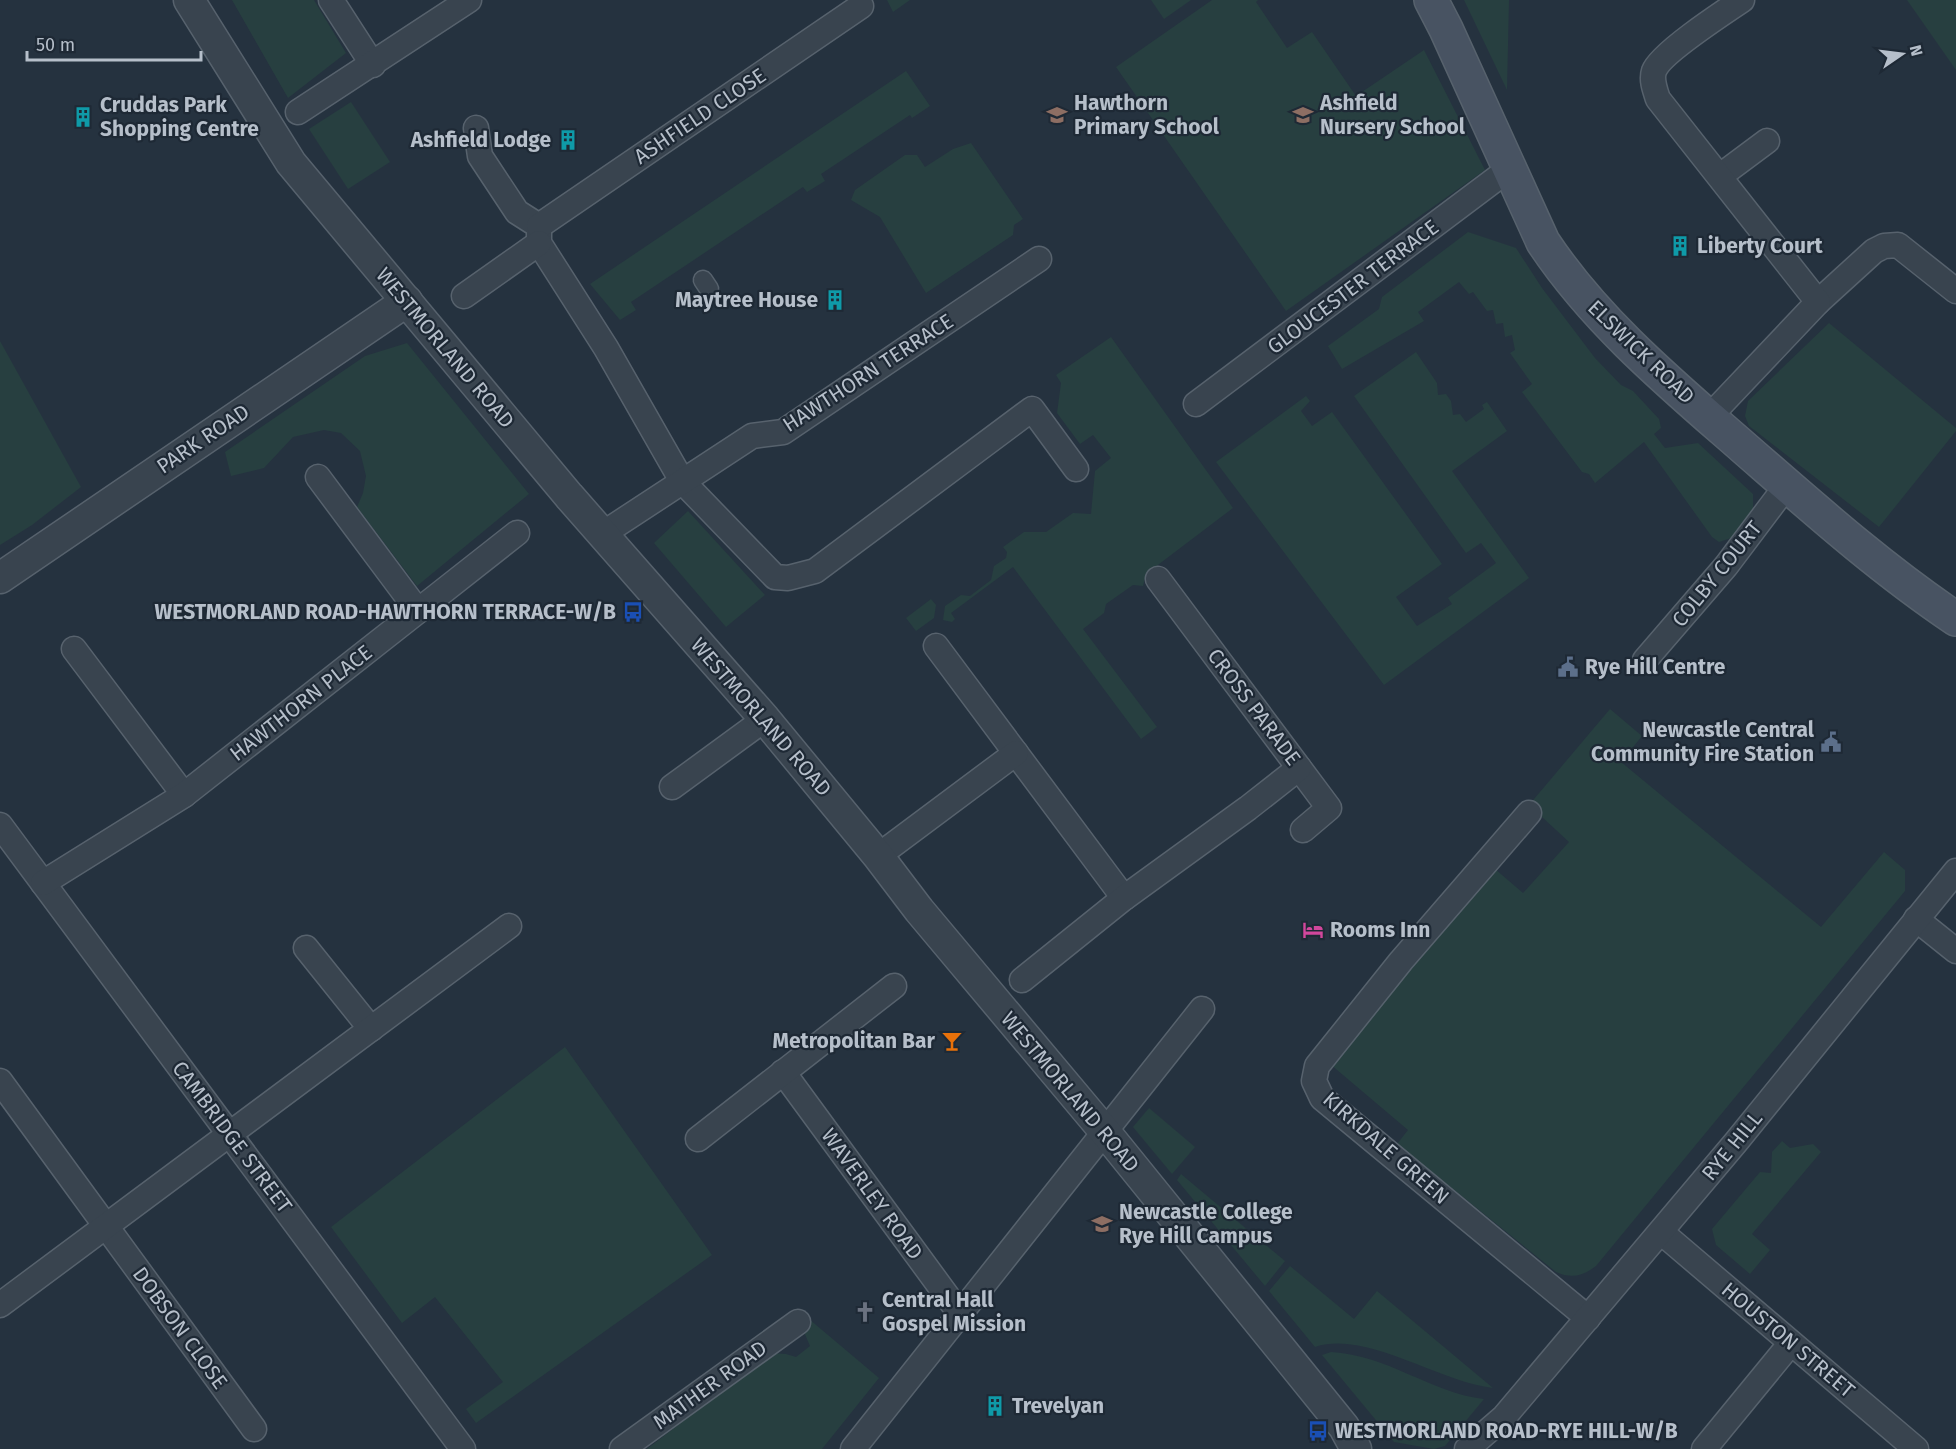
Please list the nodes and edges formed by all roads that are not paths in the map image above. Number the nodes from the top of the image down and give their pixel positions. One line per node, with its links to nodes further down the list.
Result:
1 (189, 0): 17 (street, WESTMORLAND ROAD)
2 (331, 0): 7 (street)
3 (469, 0): 7 (street)
4 (1431, 0): 11 (main road, ELSWICK ROAD)
5 (1742, 0): 12 (street)
6 (861, 6): 13 (street, ASHFIELD CLOSE)
7 (373, 65): 8 (street)
8 (298, 112)
9 (476, 128): 13 (street)
10 (1767, 141): 12 (street)
11 (1509, 169): 19 (street, GLOUCESTER TERRACE); 20 (main road, ELSWICK ROAD)
12 (1720, 176): 18 (street)
13 (539, 234): 16 (street, ASHFIELD CLOSE); 23 (street)
14 (1039, 259): 23 (street, HAWTHORN TERRACE)
15 (1956, 291): 18 (street)
16 (464, 296)
17 (407, 302): 26 (street, WESTMORLAND ROAD); 27 (street, PARK ROAD)
18 (1818, 302): 20 (street)
19 (1196, 404)
20 (1709, 417): 24 (main road, ELSWICK ROAD)
21 (1076, 469): 23 (street)
22 (318, 477): 29 (street)
23 (682, 481): 26 (street, HAWTHORN TERRACE)
24 (1787, 485): 30 (main road, ELSWICK ROAD); 33 (street, COLBY COURT)
25 (517, 533): 29 (street, HAWTHORN PLACE)
26 (601, 535): 34 (street, WESTMORLAND ROAD)
27 (0, 578)
28 (1158, 579): 36 (street, CROSS PARADE)
29 (418, 611): 38 (street, HAWTHORN PLACE)
30 (1956, 620)
31 (936, 645): 35 (street)
32 (74, 649): 38 (street)
33 (1645, 660)
34 (765, 719): 37 (street); 42 (street, WESTMORLAND ROAD)
35 (1016, 753): 42 (street); 45 (street)
36 (1299, 768): 41 (street, CROSS PARADE); 45 (street)
37 (672, 787)
38 (184, 795): 44 (street, HAWTHORN PLACE)
39 (1529, 813): 63 (street, KIRKDALE GREEN)
40 (0, 826): 44 (street, CAMBRIDGE STREET)
41 (1303, 830)
42 (878, 856): 56 (street, WESTMORLAND ROAD)
43 (1956, 871): 46 (street, RYE HILL)
44 (43, 883): 57 (street, CAMBRIDGE STREET)
45 (1124, 897): 50 (street)
46 (1916, 919): 49 (street); 60 (street, RYE HILL)
47 (509, 926): 53 (street)
48 (306, 948): 53 (street)
49 (1956, 951)
50 (1022, 980)
51 (894, 986): 54 (street)
52 (1202, 1009): 56 (street)
53 (371, 1029): 57 (street)
54 (783, 1072): 58 (street); 62 (street, WAVERLEY ROAD)
55 (0, 1081): 59 (street, DOBSON CLOSE)
56 (1106, 1133): 62 (street); 68 (street, WESTMORLAND ROAD)
57 (230, 1135): 59 (street); 69 (street, CAMBRIDGE STREET)
58 (698, 1139)
59 (106, 1226): 61 (street); 67 (street, DOBSON CLOSE)
60 (1661, 1232): 63 (street, RYE HILL); 65 (street, HOUSTON STREET)
61 (0, 1305)
62 (961, 1315): 71 (street)
63 (1588, 1318): 66 (street, RYE HILL)
64 (798, 1322): 70 (street, MATHER ROAD)
65 (1791, 1343): 75 (street); 76 (street, HOUSTON STREET)
66 (1504, 1417): 73 (street, RYE HILL); 74 (street, RYE HILL)
67 (254, 1429)
68 (1350, 1438): 72 (street, WESTMORLAND ROAD)
69 (463, 1449)
70 (622, 1449)
71 (853, 1449)
72 (1378, 1449)
73 (1467, 1449)
74 (1488, 1449)
75 (1704, 1449)
76 (1916, 1449)

